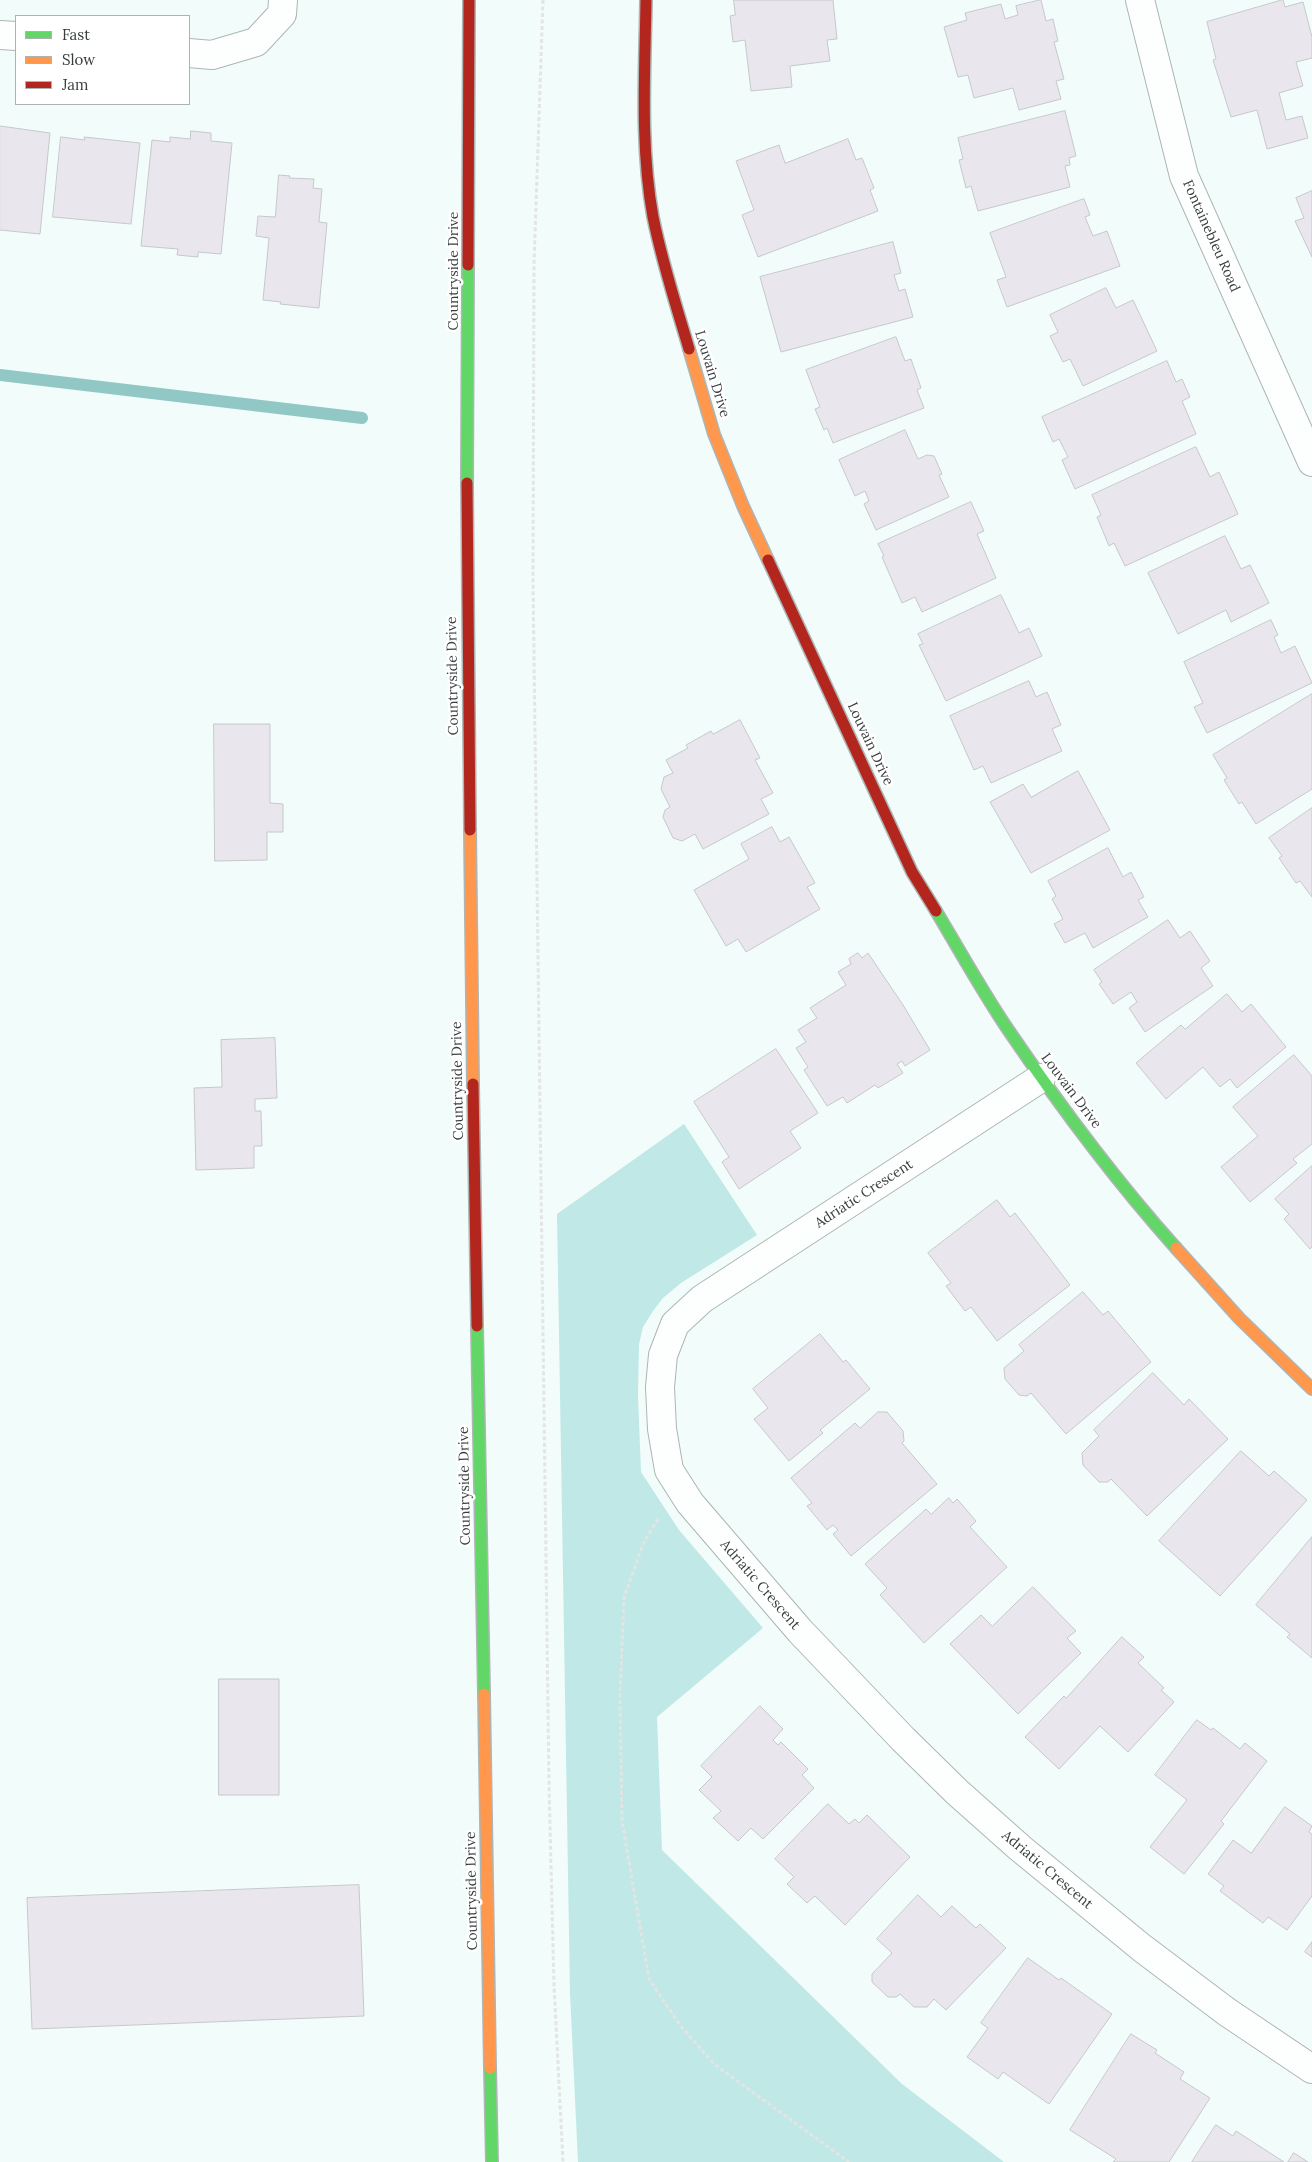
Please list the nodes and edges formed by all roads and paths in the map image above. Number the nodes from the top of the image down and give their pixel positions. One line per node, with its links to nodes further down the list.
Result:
1 (282, 0): 8 (street)
2 (470, 0): 14 (main road, Countryside Drive)
3 (543, 0): 15 (path)
4 (646, 0): 10 (main road, Louvain Drive)
5 (1140, 0): 9 (street, Fontainebleu Road)
6 (0, 35): 7 (street)
7 (15, 36)
8 (190, 53)
9 (1312, 462)
10 (1041, 1078): 11 (main road, Louvain Drive); 13 (street, Adriatic Crescent)
11 (1312, 1389)
12 (663, 1512): 16 (path)
13 (1312, 2069)
14 (492, 2162)
15 (563, 2162)
16 (849, 2162)

